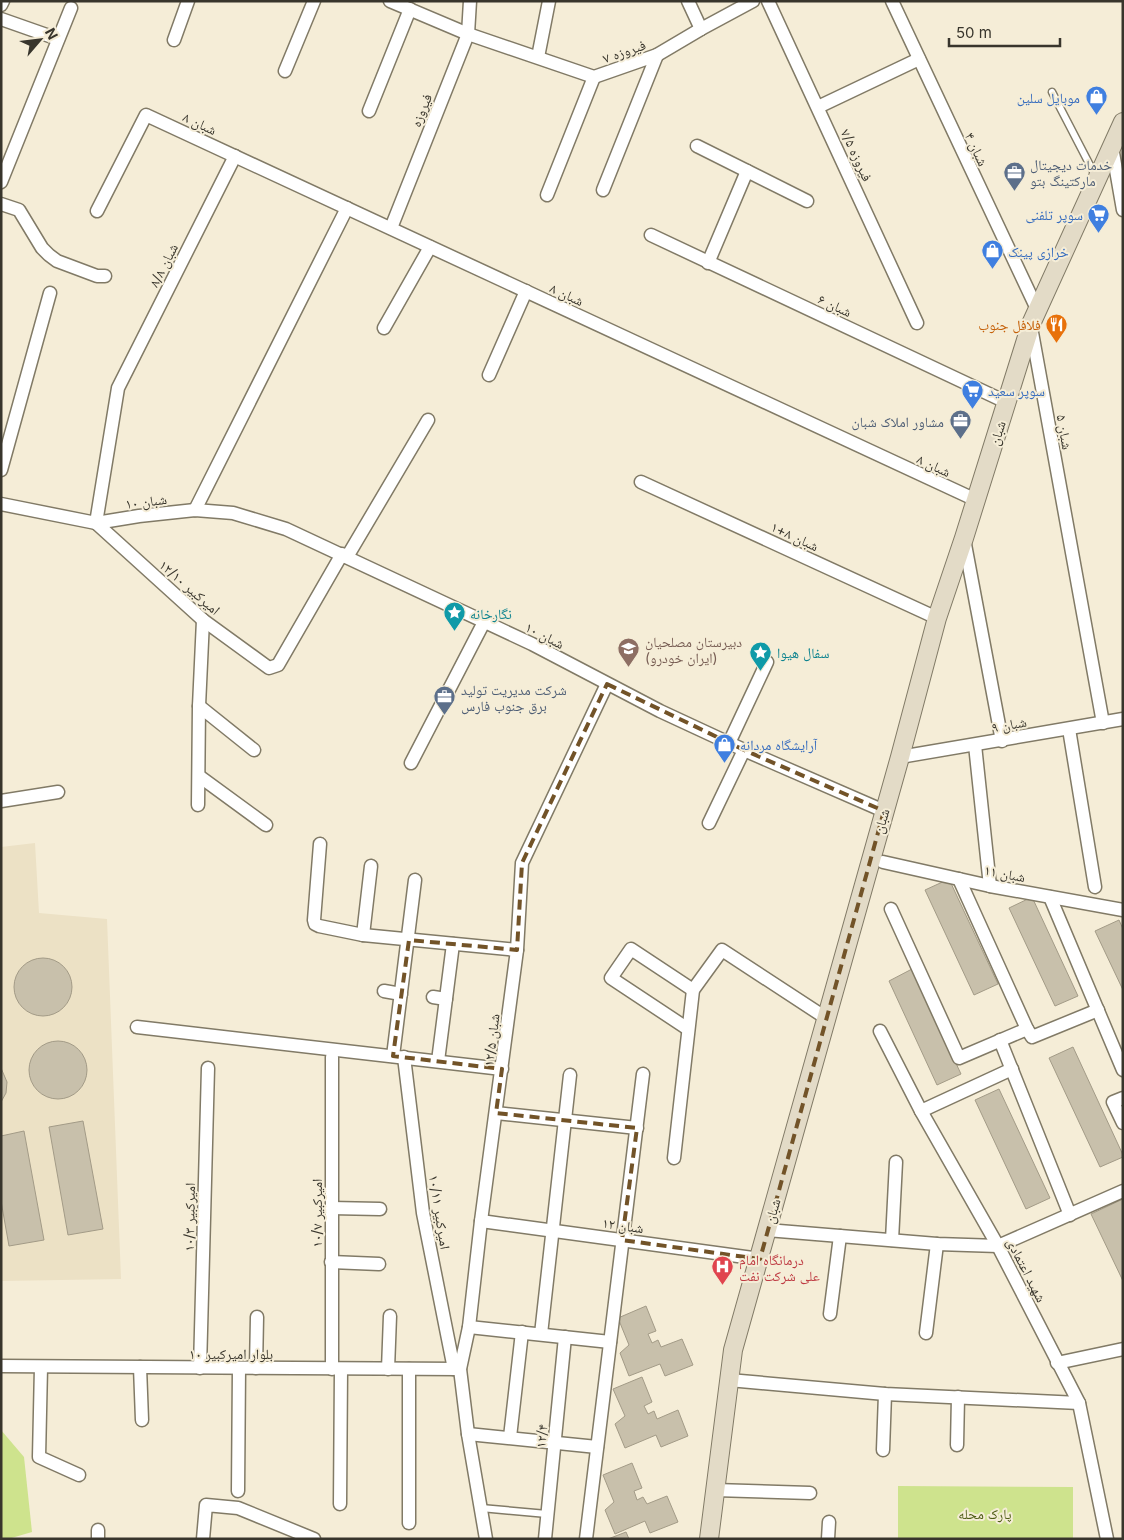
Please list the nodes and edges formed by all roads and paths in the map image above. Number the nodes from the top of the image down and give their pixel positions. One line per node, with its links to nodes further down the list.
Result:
1 (3, 1): 11 (street)
2 (188, 1): 18 (street)
3 (314, 1): 22 (street)
4 (390, 1): 13 (street, ۷ فیروزه)
5 (470, 1): 16 (street, فیروزه)
6 (549, 1): 20 (street)
7 (688, 1): 15 (street)
8 (754, 1): 15 (street, ۷ فیروزه)
9 (768, 1): 25 (street, ۷/۵ فیروزه)
10 (892, 1): 21 (street, ۴ شبان)
11 (1, 6)
12 (71, 8): 17 (street)
13 (410, 10): 16 (street, ۷ فیروزه); 26 (street)
14 (1, 18): 17 (street)
15 (701, 29): 19 (street, ۷ فیروزه)
16 (468, 34): 20 (street, ۷ فیروزه); 41 (street, فیروزه)
17 (58, 39): 33 (street)
18 (174, 40)
19 (657, 55): 23 (street, ۷ فیروزه); 34 (street)
20 (538, 57): 23 (street, ۷ فیروزه)
21 (919, 60): 25 (street); 48 (street, ۴ شبان)
22 (285, 71)
23 (594, 77): 35 (street)
24 (1052, 92): 32 (lane)
25 (818, 107): 49 (street, ۷/۵ فیروزه)
26 (369, 111)
27 (1122, 124): 29 (street, شبان)
28 (698, 146): 31 (street)
29 (1112, 147): 32 (street, شبان); 39 (street)
30 (235, 156): 38 (street, ۸ شبان); 40 (street, ۸ شبان); 59 (street, ۸/۸ شبان)
31 (747, 171): 36 (street); 44 (street)
32 (1098, 180): 48 (street, شبان)
33 (1, 182)
34 (602, 190)
35 (547, 195)
36 (806, 201)
37 (1, 204): 45 (street)
38 (347, 208): 41 (street, ۸ شبان); 58 (street)
39 (1123, 210)
40 (97, 212)
41 (391, 228): 43 (street, ۸ شبان)
42 (651, 235): 44 (street, ۶ شبان)
43 (430, 246): 46 (street, ۸ شبان); 50 (street)
44 (708, 263): 52 (street, ۶ شبان)
45 (106, 276)
46 (526, 291): 51 (street); 56 (street, ۸ شبان)
47 (50, 293): 54 (street)
48 (1034, 316): 52 (street, شبان); 69 (street, ۵ شبان)
49 (917, 323)
50 (384, 328)
51 (489, 375)
52 (1006, 402): 56 (street, شبان)
53 (428, 420): 61 (street)
54 (1, 470)
55 (641, 482): 62 (street, ۱+۸ شبان)
56 (976, 500): 60 (street, شبان)
57 (1, 504): 59 (street)
58 (195, 510): 59 (street, ۱۰ شبان); 61 (street, ۱۰ شبان)
59 (96, 523): 63 (street, ۱۲/۱۰ امیرکبیر)
60 (964, 538): 62 (street, شبان); 71 (street)
61 (344, 556): 63 (street, ۱۲/۱۰ امیرکبیر); 64 (street, ۱۰ شبان)
62 (937, 618): 76 (street, شبان)
63 (203, 620): 67 (street)
64 (484, 622): 66 (street, ۱۰ شبان); 77 (street)
65 (767, 662): 72 (street)
66 (607, 684): 72 (street, ۱۰ شبان); 98 (street, ۱۲/۵ شبان)
67 (199, 706): 74 (street); 78 (street)
68 (1123, 719): 69 (street, ۹ شبان)
69 (1103, 723): 70 (street, ۹ شبان)
70 (1070, 728): 71 (street, ۹ شبان); 91 (street)
71 (1002, 741): 73 (street, ۹ شبان)
72 (729, 743): 75 (street, ۱۰ شبان)
73 (974, 745): 76 (street, ۹ شبان); 90 (street)
74 (254, 750)
75 (744, 750): 82 (street, ۱۰ شبان); 83 (street)
76 (900, 757): 82 (street, شبان)
77 (411, 763)
78 (199, 776): 81 (street); 84 (street)
79 (58, 792): 80 (street)
80 (1, 801)
81 (198, 805)
82 (884, 811): 105 (street, شبان)
83 (709, 823)
84 (266, 825)
85 (320, 844): 95 (street)
86 (883, 862): 88 (street, ۱۱ شبان)
87 (371, 866): 95 (street)
88 (959, 879): 90 (street, ۱۱ شبان); 108 (street)
89 (415, 880): 96 (street, ۱۰/۱۱ امیرکبیر)
90 (990, 886): 92 (street, ۱۱ شبان)
91 (1095, 887)
92 (1050, 896): 94 (street, ۱۱ شبان); 104 (street)
93 (891, 909): 110 (street)
94 (1123, 910)
95 (363, 935): 96 (street)
96 (409, 940): 97 (street); 101 (street, ۱۰/۱۱ امیرکبیر)
97 (453, 944): 98 (street); 103 (street)
98 (517, 950): 115 (street, ۱۲/۵ شبان)
99 (692, 990): 105 (street); 107 (street); 107 (street)
100 (384, 992): 101 (street)
101 (401, 994): 112 (street, ۱۰/۱۱ امیرکبیر)
102 (433, 997): 103 (street)
103 (446, 999): 113 (street)
104 (1098, 1010): 108 (street); 117 (street)
105 (826, 1018): 134 (street, شبان)
106 (137, 1027): 112 (street)
107 (688, 1029): 126 (street)
108 (1028, 1029): 110 (street)
109 (880, 1031): 121 (street, شهید اعتمادی)
110 (1000, 1040): 116 (street)
111 (332, 1057): 129 (street, ۱۰/۷ امیرکبیر)
112 (398, 1057): 113 (street); 163 (street, ۱۰/۱۱ امیرکبیر)
113 (438, 1061): 115 (street)
114 (208, 1068): 157 (street, ۱۰/۳ امیرکبیر)
115 (502, 1069): 122 (street, ۱۲/۵ شبان)
116 (1012, 1069): 121 (street); 131 (street)
117 (1123, 1070)
118 (643, 1074): 125 (street)
119 (570, 1075): 123 (street)
120 (1123, 1098): 124 (street)
121 (921, 1110): 139 (street, شهید اعتمادی)
122 (496, 1113): 123 (street); 132 (street, ۱۲/۵ شبان)
123 (566, 1121): 125 (street); 133 (street)
124 (1123, 1123)
125 (637, 1128): 136 (street)
126 (674, 1158)
127 (896, 1162): 137 (street)
128 (1123, 1191): 131 (street)
129 (332, 1208): 130 (street); 141 (street, ۱۰/۷ امیرکبیر)
130 (380, 1209)
131 (1070, 1215): 139 (street)
132 (481, 1221): 133 (street, ۱۲ شبان); 146 (street, ۱۲/۵ شبان)
133 (552, 1230): 136 (street, ۱۲ شبان); 149 (street)
134 (767, 1230): 135 (street); 140 (street, شبان)
135 (840, 1236): 137 (street); 143 (street)
136 (622, 1240): 140 (street, ۱۲ شبان); 151 (street)
137 (892, 1240): 138 (street)
138 (937, 1244): 139 (street); 148 (street)
139 (998, 1246): 153 (street, شهید اعتمادی)
140 (760, 1259): 164 (street, شبان)
141 (332, 1262): 142 (street); 160 (street, ۱۰/۷ امیرکبیر)
142 (379, 1264)
143 (830, 1314)
144 (390, 1316): 161 (street)
145 (258, 1317): 159 (street)
146 (469, 1327): 147 (street); 163 (street, ۱۲/۵ شبان)
147 (522, 1332): 149 (street); 170 (street)
148 (926, 1333)
149 (541, 1334): 150 (street)
150 (565, 1337): 151 (street); 171 (street, ۱۲/۴)
151 (610, 1342): 173 (street)
152 (1123, 1350): 153 (street)
153 (1058, 1362): 167 (street, شهید اعتمادی)
154 (1, 1366): 155 (street, ۱۰ بلوار امیرکبیر)
155 (41, 1367): 156 (street, ۱۰ بلوار امیرکبیر); 175 (street)
156 (140, 1367): 157 (street, ۱۰ بلوار امیرکبیر); 168 (street)
157 (200, 1368): 158 (street, ۱۰ بلوار امیرکبیر)
158 (239, 1368): 159 (street, ۱۰ بلوار امیرکبیر); 177 (street)
159 (256, 1368): 160 (street, ۱۰ بلوار امیرکبیر)
160 (336, 1369): 161 (street, ۱۰ بلوار امیرکبیر); 179 (street, ۱۰/۷ امیرکبیر)
161 (388, 1369): 162 (street, ۱۰ بلوار امیرکبیر)
162 (409, 1369): 163 (street, ۱۰ بلوار امیرکبیر); 183 (street)
163 (457, 1369): 169 (street)
164 (729, 1380): 165 (street); 176 (street, شبان)
165 (885, 1394): 166 (street); 174 (street)
166 (958, 1397): 167 (street); 172 (street)
167 (1079, 1403): 191 (street, شهید اعتمادی)
168 (142, 1420)
169 (468, 1434): 170 (street); 180 (street)
170 (510, 1437): 171 (street)
171 (556, 1442): 173 (street); 181 (street, ۱۲/۴)
172 (957, 1445)
173 (597, 1447): 188 (street)
174 (883, 1450)
175 (79, 1475)
176 (715, 1490): 178 (street); 189 (street, شبان)
177 (238, 1491)
178 (810, 1493)
179 (340, 1504)
180 (481, 1508): 181 (lane); 186 (street)
181 (548, 1514): 187 (street, ۱۲/۴)
182 (829, 1522): 190 (street)
183 (409, 1523)
184 (203, 1539): 185 (street)
185 (314, 1539)
186 (486, 1539)
187 (545, 1539)
188 (586, 1539)
189 (710, 1539)
190 (828, 1539)
191 (1107, 1539)

